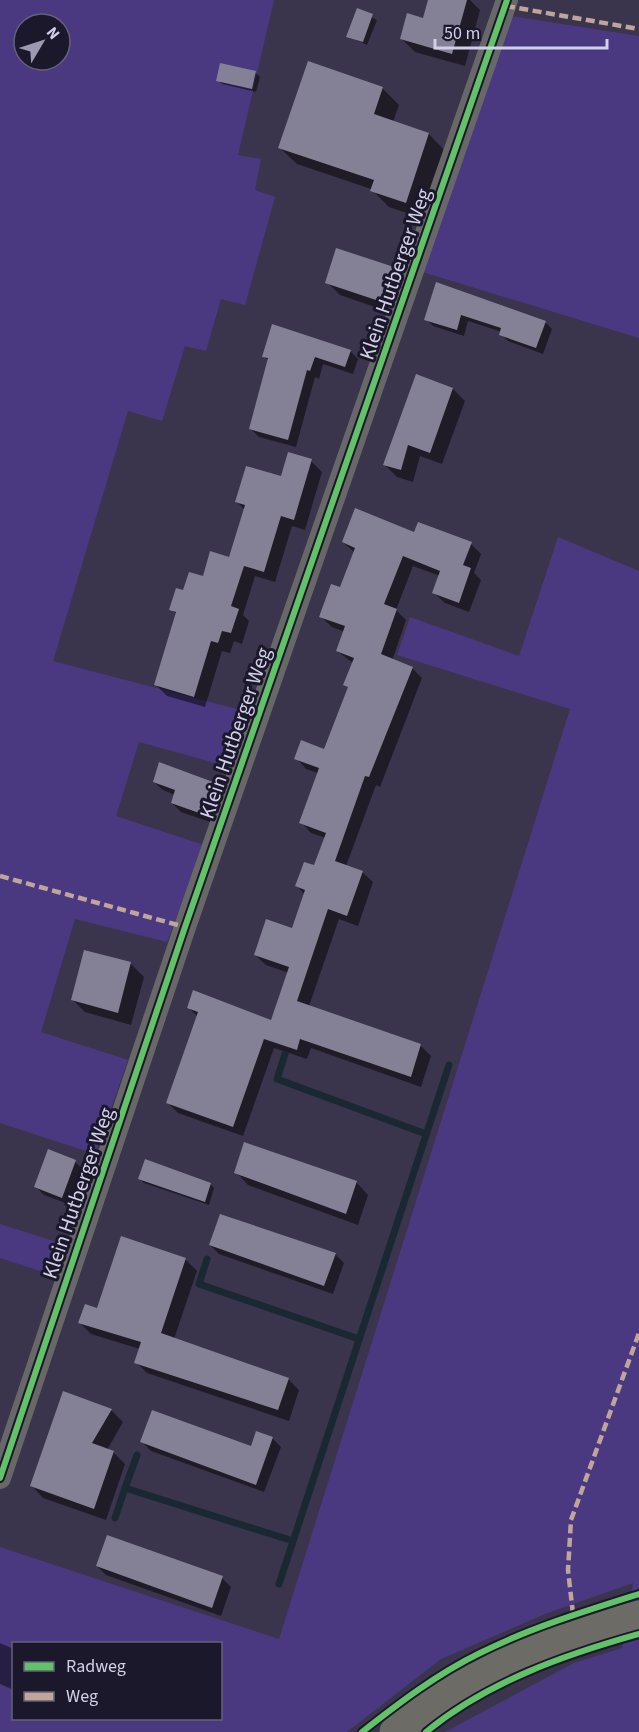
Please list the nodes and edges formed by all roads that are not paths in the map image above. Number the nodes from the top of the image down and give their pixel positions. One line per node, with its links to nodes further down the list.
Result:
1 (507, 0): 2 (street, Klein Hutberger Weg)
2 (0, 1478)
3 (639, 1617): 4 (main road)
4 (396, 1732)

